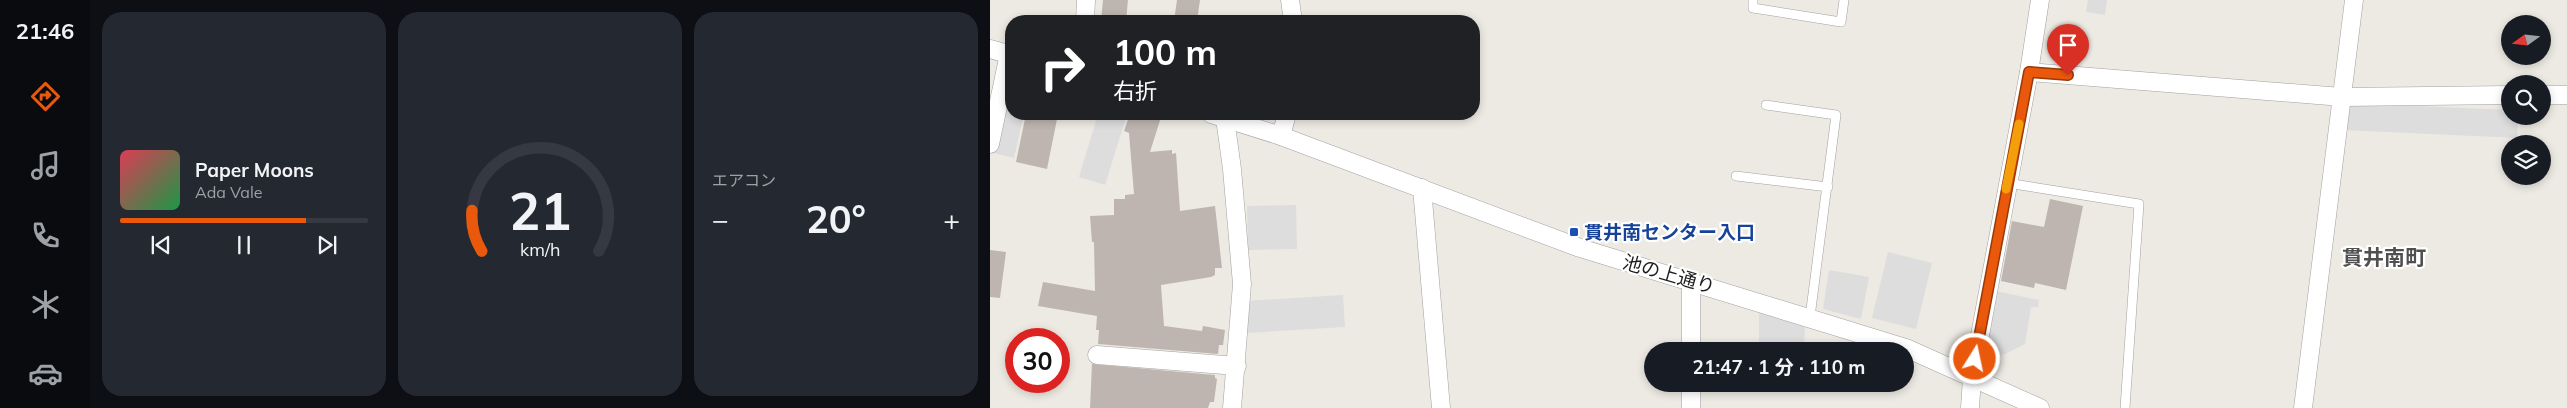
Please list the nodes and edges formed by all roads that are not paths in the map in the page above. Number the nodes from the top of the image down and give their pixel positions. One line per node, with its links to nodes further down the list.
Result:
1 (1086, 0): 7 (street)
2 (1290, 0): 8 (street)
3 (1753, 0): 4 (lane)
4 (1844, 0)
5 (2040, 0): 11 (street)
6 (2354, 0): 16 (street)
7 (1085, 15)
8 (1292, 15)
9 (990, 49): 10 (street)
10 (1005, 54)
11 (2029, 72): 16 (street); 24 (street)
12 (1005, 77): 22 (street)
13 (2501, 95): 16 (street)
14 (2551, 95): 15 (street)
15 (2567, 95)
16 (2342, 96): 40 (street)
17 (1766, 105): 25 (lane)
18 (1219, 120): 31 (street)
19 (1231, 120): 21 (street, 池の上通り)
20 (1285, 120): 21 (street)
21 (1281, 136): 26 (street, 池の上通り)
22 (990, 144)
23 (1736, 176): 25 (lane)
24 (2007, 183): 32 (street); 39 (lane)
25 (1828, 187): 28 (lane)
26 (1422, 188): 27 (street, 池の上通り); 35 (street)
27 (1691, 280): 28 (street, 池の上通り); 29 (street)
28 (1810, 317): 32 (street, 池の上通り)
29 (1691, 342)
30 (1097, 355): 31 (street)
31 (1237, 366): 34 (street)
32 (1972, 378): 37 (street); 38 (street, 池の上通り)
33 (1691, 392): 36 (street)
34 (1232, 408)
35 (1441, 408)
36 (1691, 408)
37 (1970, 408)
38 (2040, 408)
39 (2125, 408)
40 (2303, 408)

